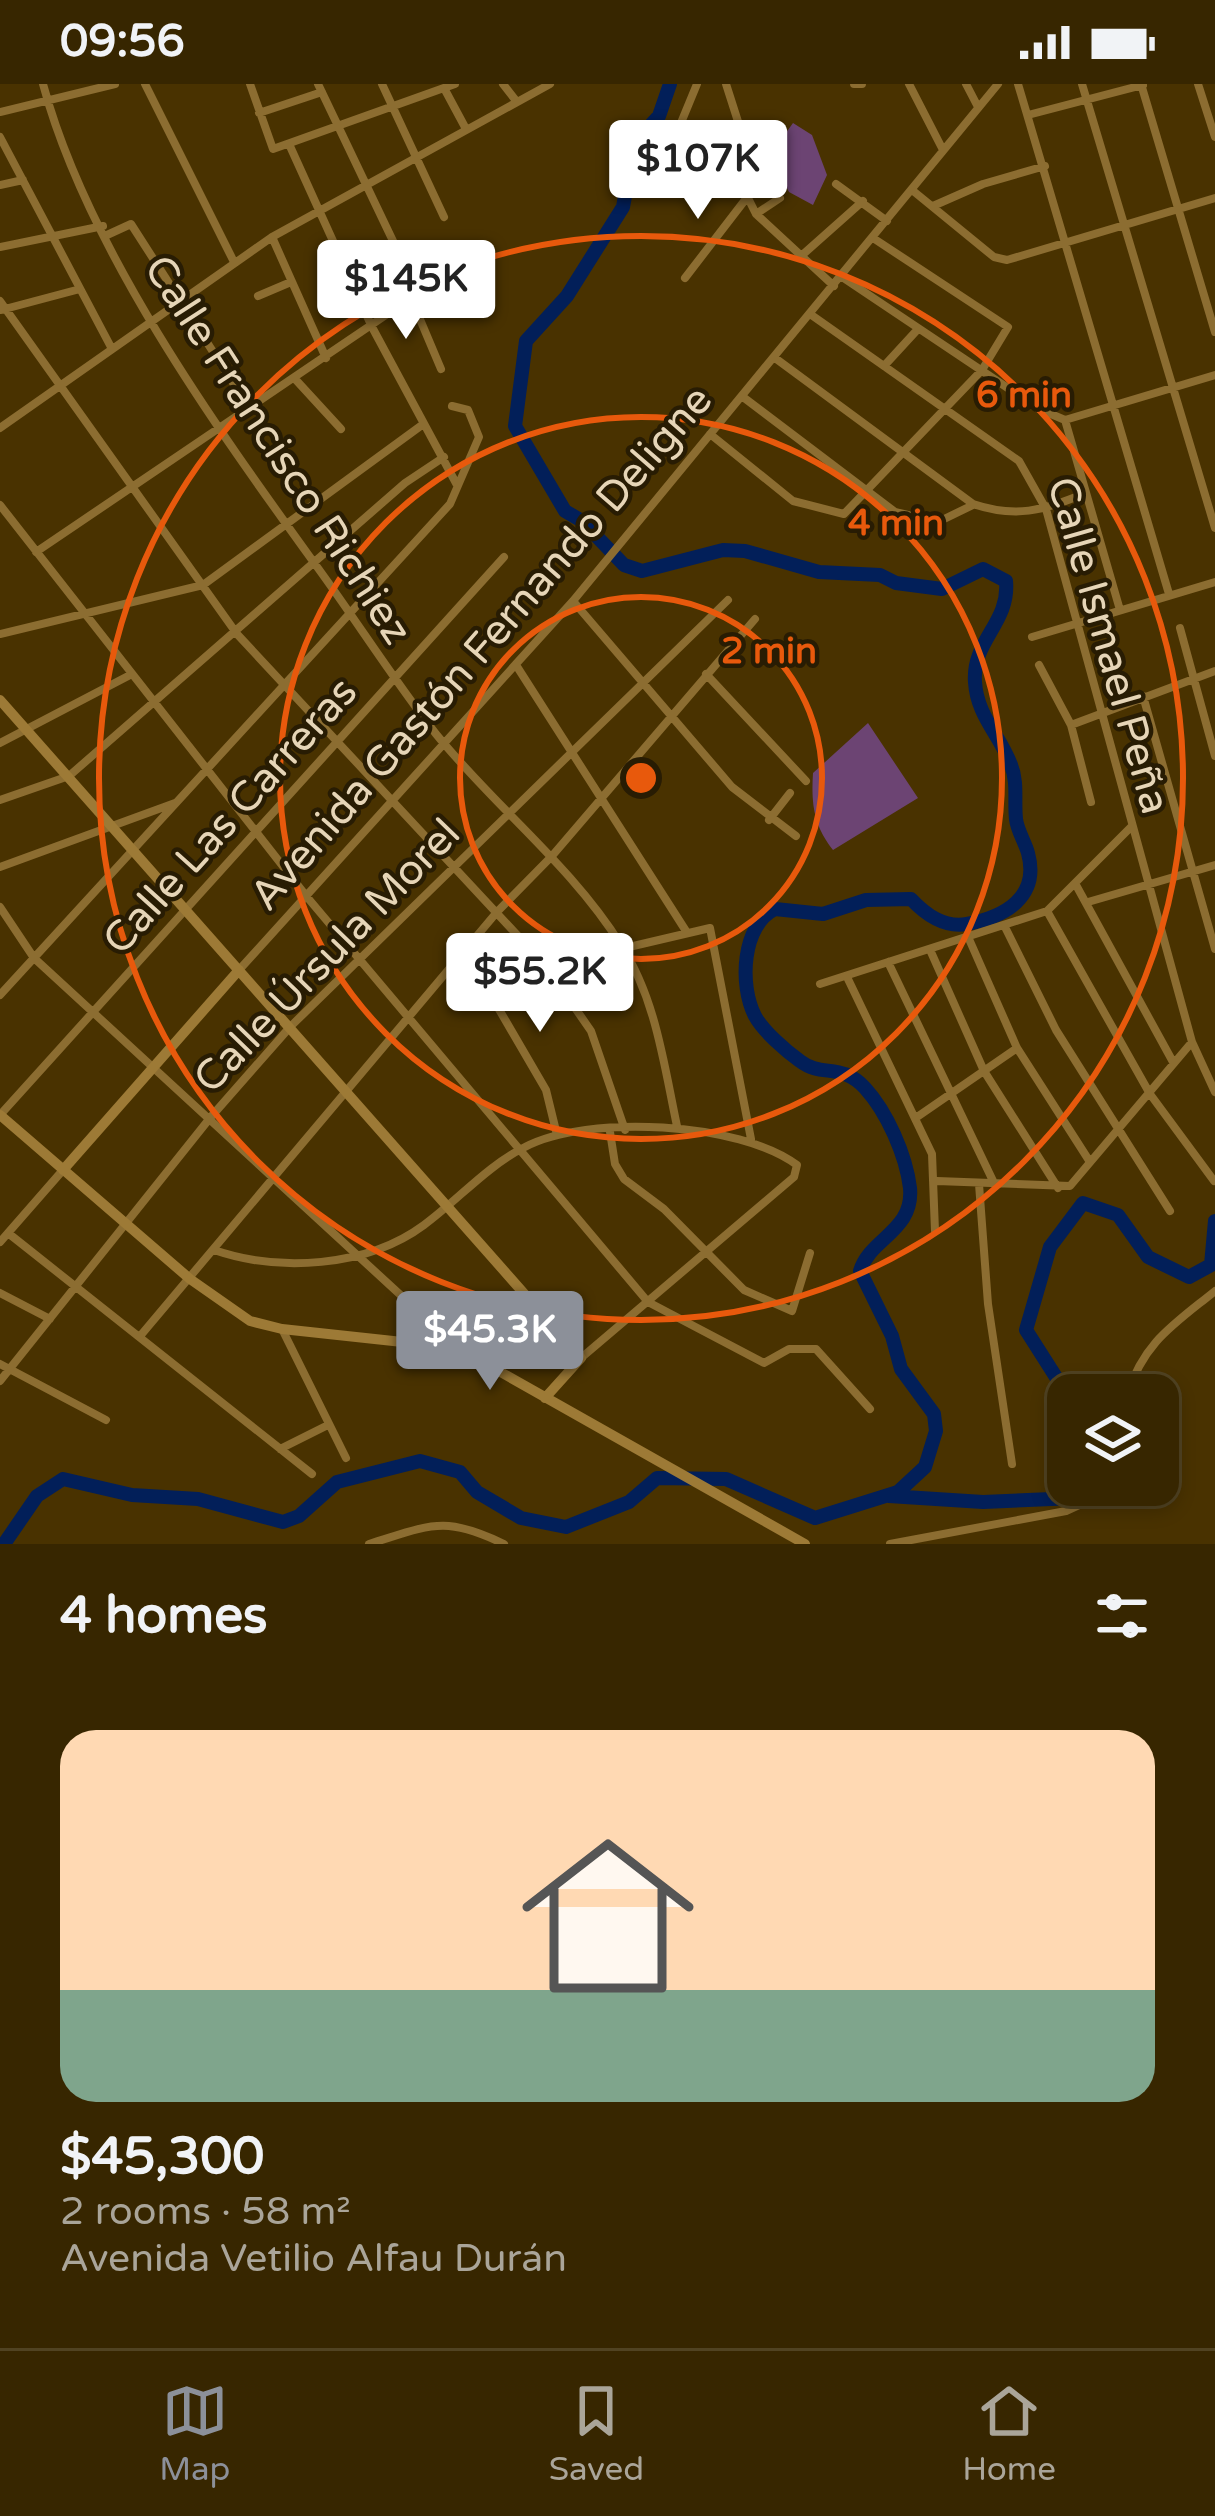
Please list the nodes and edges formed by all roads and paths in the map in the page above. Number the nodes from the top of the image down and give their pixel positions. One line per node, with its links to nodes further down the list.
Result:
1 (43, 84): 21 (street, Calle Francisco Richiez)
2 (115, 84): 21 (street)
3 (145, 84): 60 (street)
4 (250, 84): 26 (street)
5 (382, 84): 23 (street)
6 (455, 84): 18 (street)
7 (502, 84): 22 (street)
8 (550, 84): 22 (street)
9 (697, 84): 35 (street)
10 (726, 84): 44 (street)
11 (909, 84): 33 (street)
12 (966, 84): 24 (street)
13 (998, 84): 24 (street, Avenida Gastón Fernando Deligne)
14 (1018, 84): 27 (street)
15 (1082, 84): 20 (street)
16 (1142, 84): 20 (street); 47 (street)
17 (1198, 84): 31 (street)
18 (443, 86): 23 (street); 29 (street)
19 (320, 88): 26 (street); 28 (street)
20 (1087, 99): 27 (street); 52 (street)
21 (47, 100): 25 (street); 53 (street, Calle Francisco Richiez)
22 (517, 102): 29 (street)
23 (391, 106): 28 (street); 34 (street)
24 (978, 107): 33 (street, Avenida Gastón Fernando Deligne)
25 (0, 112)
26 (259, 113): 32 (street)
27 (1028, 115): 36 (street)
28 (339, 126): 32 (street); 38 (street)
29 (466, 129): 34 (street)
30 (0, 136): 37 (street)
31 (1215, 136)
32 (289, 144): 48 (street)
33 (944, 150): 41 (street, Avenida Gastón Fernando Deligne)
34 (415, 157): 38 (street); 50 (street)
35 (664, 164)
36 (1046, 166): 46 (street); 57 (street)
37 (23, 180): 40 (street); 54 (street)
38 (366, 183): 48 (street); 66 (street)
39 (836, 184): 45 (street)
40 (0, 185)
41 (913, 190): 46 (street); 51 (street, Avenida Gastón Fernando Deligne)
42 (780, 198): 49 (street)
43 (1215, 198): 47 (street)
44 (745, 200): 49 (street); 62 (street)
45 (863, 201): 51 (street); 59 (street)
46 (933, 206): 57 (street)
47 (1179, 208): 52 (street); 74 (street)
48 (320, 209): 55 (street); 72 (street)
49 (756, 214): 59 (street)
50 (444, 217)
51 (887, 221): 56 (street, Avenida Gastón Fernando Deligne)
52 (1124, 226): 57 (street); 85 (street)
53 (105, 230): 54 (street); 68 (street); 71 (street, Calle Francisco Richiez)
54 (51, 233): 58 (street); 65 (street)
55 (272, 237): 60 (street); 63 (street)
56 (873, 238): 61 (street, Avenida Gastón Fernando Deligne); 80 (street)
57 (1067, 243): 88 (street)
58 (0, 247)
59 (800, 257): 64 (street)
60 (234, 262): 68 (street)
61 (842, 277): 64 (street, Avenida Gastón Fernando Deligne); 73 (street)
62 (685, 278)
63 (291, 282): 67 (street); 76 (street)
64 (834, 286): 70 (street, Avenida Gastón Fernando Deligne)
65 (80, 289): 69 (street); 75 (street)
66 (411, 295): 72 (street); 79 (street)
67 (258, 296)
68 (177, 301): 71 (street); 84 (street)
69 (2, 307): 83 (street)
70 (810, 314): 77 (street, Avenida Gastón Fernando Deligne); 78 (street, Calle Ismael Peña)
71 (151, 320): 75 (street); 93 (street, Calle Francisco Richiez)
72 (373, 327): 76 (street); 91 (street)
73 (918, 329): 78 (street); 80 (street)
74 (1215, 332)
75 (112, 350): 83 (street)
76 (326, 358): 82 (street)
77 (775, 358): 86 (street, Avenida Gastón Fernando Deligne); 96 (street)
78 (884, 366): 89 (street, Calle Ismael Peña)
79 (441, 369)
80 (982, 370): 89 (street); 90 (street)
81 (1215, 375): 85 (street)
82 (296, 380): 93 (street); 94 (street)
83 (62, 386): 92 (street); 99 (street)
84 (235, 386)
85 (1174, 387): 88 (street); 106 (street)
86 (743, 397): 95 (street, Avenida Gastón Fernando Deligne); 100 (street)
87 (452, 406): 98 (street)
88 (1117, 406): 90 (street); 112 (street)
89 (944, 409): 96 (street); 104 (street, Calle Ismael Peña)
90 (1065, 420): 101 (street)
91 (422, 425): 97 (street); 105 (street)
92 (0, 428)
93 (223, 428): 99 (street); 105 (street, Calle Francisco Richiez)
94 (341, 429)
95 (710, 434): 100 (street); 114 (street, Avenida Gastón Fernando Deligne)
96 (904, 452): 100 (street); 102 (street)
97 (444, 458): 98 (street); 109 (street)
98 (458, 485): 117 (street)
99 (134, 486): 107 (street); 111 (street)
100 (868, 493): 102 (street)
101 (1083, 494): 104 (street); 115 (street)
102 (974, 504): 104 (street)
103 (0, 505): 107 (street)
104 (1046, 509): 119 (street, Calle Ismael Peña)
105 (286, 525): 109 (street, Calle Francisco Richiez); 111 (street)
106 (1215, 528)
107 (36, 552): 116 (street)
108 (504, 557): 130 (street, Calle Las Carreras)
109 (316, 565): 117 (street, Calle Francisco Richiez); 122 (street)
110 (1215, 582): 112 (street)
111 (202, 585): 116 (street); 122 (street)
112 (1169, 594): 115 (street)
113 (728, 600): 131 (street, Calle Úrsula Morel)
114 (573, 601): 124 (street, Avenida Gastón Fernando Deligne); 131 (street)
115 (1120, 610): 119 (street)
116 (82, 612): 121 (street); 127 (street)
117 (350, 616): 130 (street, Calle Francisco Richiez); 132 (street)
118 (754, 619): 128 (street)
119 (1077, 621): 123 (street); 136 (street, Calle Ismael Peña)
120 (1180, 628): 129 (street)
121 (0, 634)
122 (237, 634): 132 (street); 135 (street)
123 (1032, 637)
124 (516, 665): 142 (street, Avenida Gastón Fernando Deligne); 143 (street)
125 (1039, 665): 138 (street)
126 (1215, 670): 129 (street)
127 (132, 674): 135 (street); 139 (street)
128 (706, 674): 137 (street); 147 (street)
129 (1194, 678): 133 (street); 144 (street)
130 (394, 680): 140 (street, Calle Las Carreras); 142 (street, Calle Francisco Richiez)
131 (645, 680): 137 (street); 143 (street, Calle Úrsula Morel)
132 (282, 688): 140 (street); 145 (street)
133 (1143, 696): 136 (street); 165 (street)
134 (0, 700): 139 (main road)
135 (155, 705): 145 (street); 146 (street)
136 (1103, 713): 138 (street); 157 (street, Calle Ismael Peña)
137 (673, 714): 149 (street); 155 (street)
138 (1071, 725): 153 (street)
139 (26, 729): 141 (street); 146 (main road)
140 (336, 739): 151 (street); 158 (street, Calle Las Carreras)
141 (0, 742)
142 (443, 743): 151 (street, Avenida Gastón Fernando Deligne); 154 (street, Calle Francisco Richiez)
143 (571, 752): 149 (street); 154 (street, Calle Úrsula Morel)
144 (1215, 756)
145 (207, 770): 152 (street); 158 (street)
146 (69, 776): 150 (street); 156 (main road)
147 (806, 782)
148 (790, 793): 155 (street)
149 (601, 799): 161 (street); 175 (street)
150 (0, 800)
151 (392, 800): 162 (street); 168 (street, Avenida Gastón Fernando Deligne)
152 (177, 802): 156 (street); 160 (street)
153 (1091, 802)
154 (507, 813): 161 (street, Calle Francisco Richiez); 162 (street, Calle Úrsula Morel)
155 (770, 820): 159 (street)
156 (110, 823): 160 (main road); 164 (street)
157 (1132, 826): 166 (street); 167 (street, Calle Ismael Peña)
158 (254, 830): 168 (street); 171 (street, Calle Las Carreras)
159 (796, 836)
160 (133, 849): 171 (main road); 182 (street)
161 (552, 856): 173 (street); 177 (street, Calle Francisco Richiez)
162 (454, 864): 173 (street); 181 (street, Calle Úrsula Morel)
163 (1215, 865): 165 (street)
164 (0, 866)
165 (1191, 872): 167 (street); 178 (street)
166 (1076, 885): 169 (street); 172 (street)
167 (1148, 885): 169 (street); 193 (street, Calle Ismael Peña)
168 (307, 897): 181 (street); 185 (street, Avenida Gastón Fernando Deligne)
169 (1088, 902): 195 (street)
170 (0, 907): 182 (street)
171 (184, 907): 185 (main road); 190 (street, Calle Las Carreras)
172 (1047, 911): 174 (street); 201 (street)
173 (497, 912): 179 (street); 184 (street)
174 (1005, 927): 176 (street); 206 (street)
175 (686, 932): 177 (street); 210 (street)
176 (969, 939): 180 (street); 194 (street)
177 (624, 948): 184 (street); 205 (street, Calle Francisco Richiez)
178 (1215, 949)
179 (465, 951): 187 (street); 191 (street)
180 (931, 952): 183 (street); 197 (street)
181 (357, 957): 191 (street); 192 (street, Calle Úrsula Morel)
182 (34, 958): 189 (street); 190 (street)
183 (888, 962): 186 (street); 200 (street)
184 (546, 966): 187 (street); 207 (street)
185 (239, 970): 192 (main road); 196 (main road, Avenida Gastón Fernando Deligne)
186 (848, 976): 188 (street); 203 (street)
187 (484, 981): 209 (street)
188 (820, 984)
189 (0, 995)
190 (93, 1011): 196 (street); 202 (street, Calle Las Carreras)
191 (410, 1019): 198 (street); 211 (street)
192 (290, 1027): 198 (main road); 204 (street, Calle Úrsula Morel)
193 (1192, 1042): 195 (street); 199 (street, Calle Ismael Peña)
194 (1017, 1048): 197 (street); 212 (street)
195 (1174, 1063): 201 (street)
196 (155, 1067): 204 (street); 213 (main road, Avenida Gastón Fernando Deligne)
197 (984, 1071): 200 (street); 219 (street)
198 (345, 1091): 214 (street); 220 (main road)
199 (1215, 1092)
200 (950, 1094): 203 (street); 218 (street)
201 (1150, 1094): 206 (street); 216 (street)
202 (0, 1115): 213 (main road)
203 (916, 1117): 215 (street)
204 (210, 1118): 214 (street); 222 (street, Calle Úrsula Morel)
205 (677, 1126): 207 (street); 210 (street)
206 (1119, 1129): 212 (street); 221 (street)
207 (625, 1130): 208 (street)
208 (610, 1132): 209 (street); 229 (street)
209 (556, 1135): 211 (street)
210 (751, 1139): 229 (street)
211 (522, 1148): 220 (street); 234 (street)
212 (1090, 1162): 219 (street)
213 (63, 1170): 222 (main road); 224 (street, Avenida Gastón Fernando Deligne)
214 (274, 1178): 226 (street); 228 (street)
215 (937, 1181): 217 (street); 223 (street)
216 (1214, 1181)
217 (979, 1184): 218 (street); 249 (street)
218 (995, 1185): 219 (street)
219 (1059, 1189)
220 (448, 1205): 228 (street); 239 (main road)
221 (1169, 1210)
222 (125, 1225): 230 (main road); 231 (street, Calle Úrsula Morel)
223 (935, 1231)
224 (8, 1233): 225 (street, Avenida Gastón Fernando Deligne); 231 (street)
225 (0, 1243)
226 (214, 1250): 228 (street); 230 (street)
227 (810, 1253): 229 (street)
228 (356, 1254): 238 (street)
229 (704, 1256): 234 (street)
230 (190, 1279): 236 (main road); 237 (street)
231 (78, 1283): 235 (street, Calle Úrsula Morel); 237 (street)
232 (1215, 1291): 241 (street)
233 (0, 1293): 235 (street)
234 (648, 1302): 239 (street); 244 (street)
235 (50, 1319): 240 (street, Calle Úrsula Morel)
236 (282, 1330): 238 (main road); 246 (street)
237 (141, 1335): 247 (street)
238 (458, 1348): 243 (main road)
239 (581, 1358): 243 (main road)
240 (5, 1367): 242 (street, Calle Úrsula Morel); 245 (street)
241 (1133, 1374)
242 (0, 1382)
243 (545, 1398): 254 (main road)
244 (870, 1409)
245 (106, 1420)
246 (328, 1425): 247 (street); 248 (street)
247 (280, 1449): 250 (street)
248 (346, 1458)
249 (1012, 1464)
250 (312, 1474)
251 (1077, 1506): 255 (street)
252 (370, 1544): 253 (street)
253 (504, 1544)
254 (805, 1544)
255 (890, 1544)

